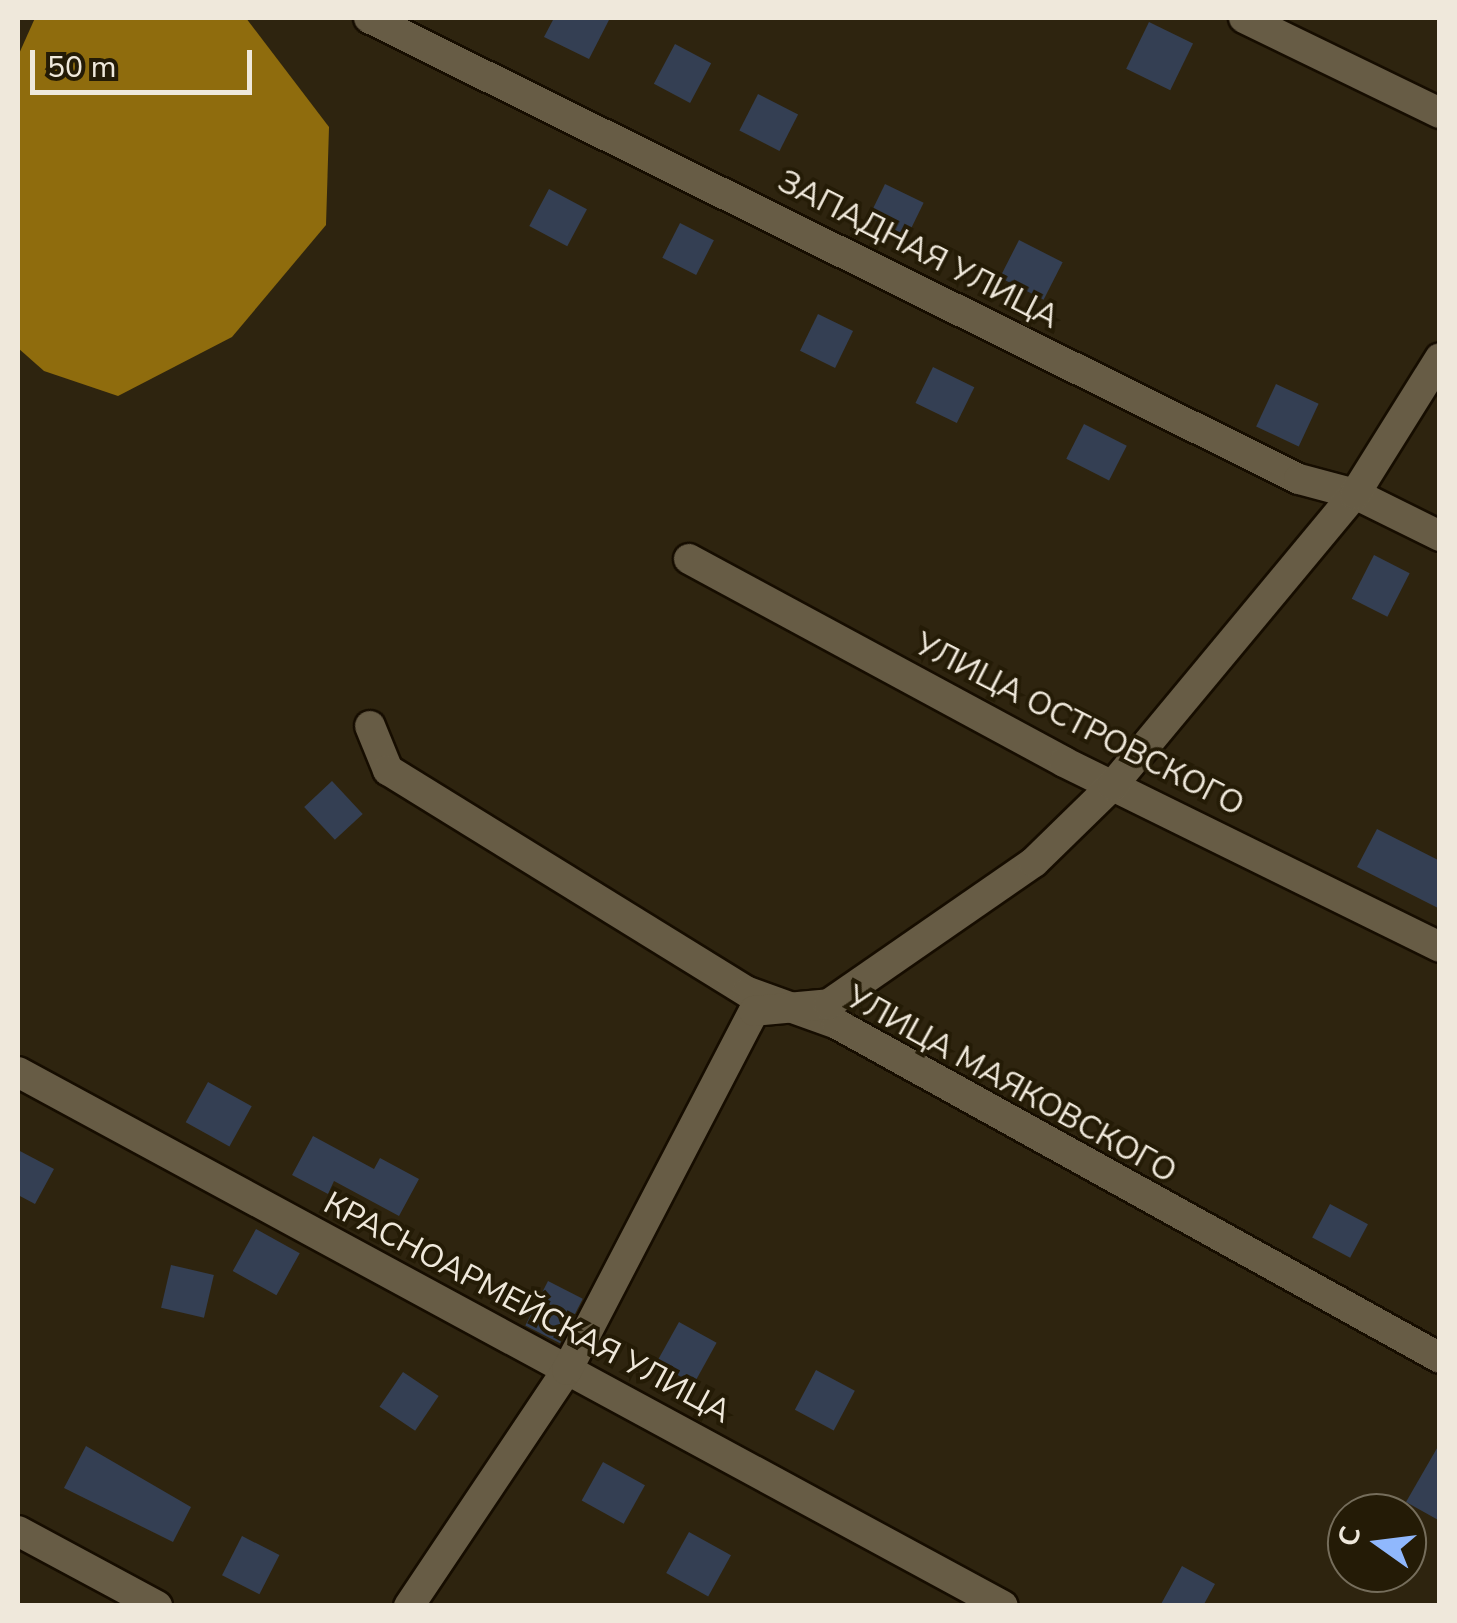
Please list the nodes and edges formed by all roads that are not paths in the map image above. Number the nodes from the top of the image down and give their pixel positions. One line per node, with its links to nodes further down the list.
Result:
1 (369, 18): 5 (street, ЗАПАДНАЯ УЛИЦА)
2 (1244, 18): 3 (street)
3 (1440, 113)
4 (1440, 358): 5 (street)
5 (1355, 494): 6 (street, ЗАПАДНАЯ УЛИЦА); 9 (street)
6 (1440, 536)
7 (689, 560): 9 (street, УЛИЦА ОСТРОВСКОГО)
8 (370, 726): 11 (street, УЛИЦА МАЯКОВСКОГО)
9 (1114, 785): 10 (street, УЛИЦА ОСТРОВСКОГО); 11 (street)
10 (1440, 947)
11 (792, 1008): 13 (street, УЛИЦА МАЯКОВСКОГО); 14 (street)
12 (18, 1072): 14 (street, КРАСНОАРМЕЙСКАЯ УЛИЦА)
13 (1440, 1358)
14 (568, 1370): 17 (street); 18 (street, КРАСНОАРМЕЙСКАЯ УЛИЦА)
15 (18, 1531): 16 (street)
16 (156, 1606)
17 (409, 1606)
18 (1003, 1606)

